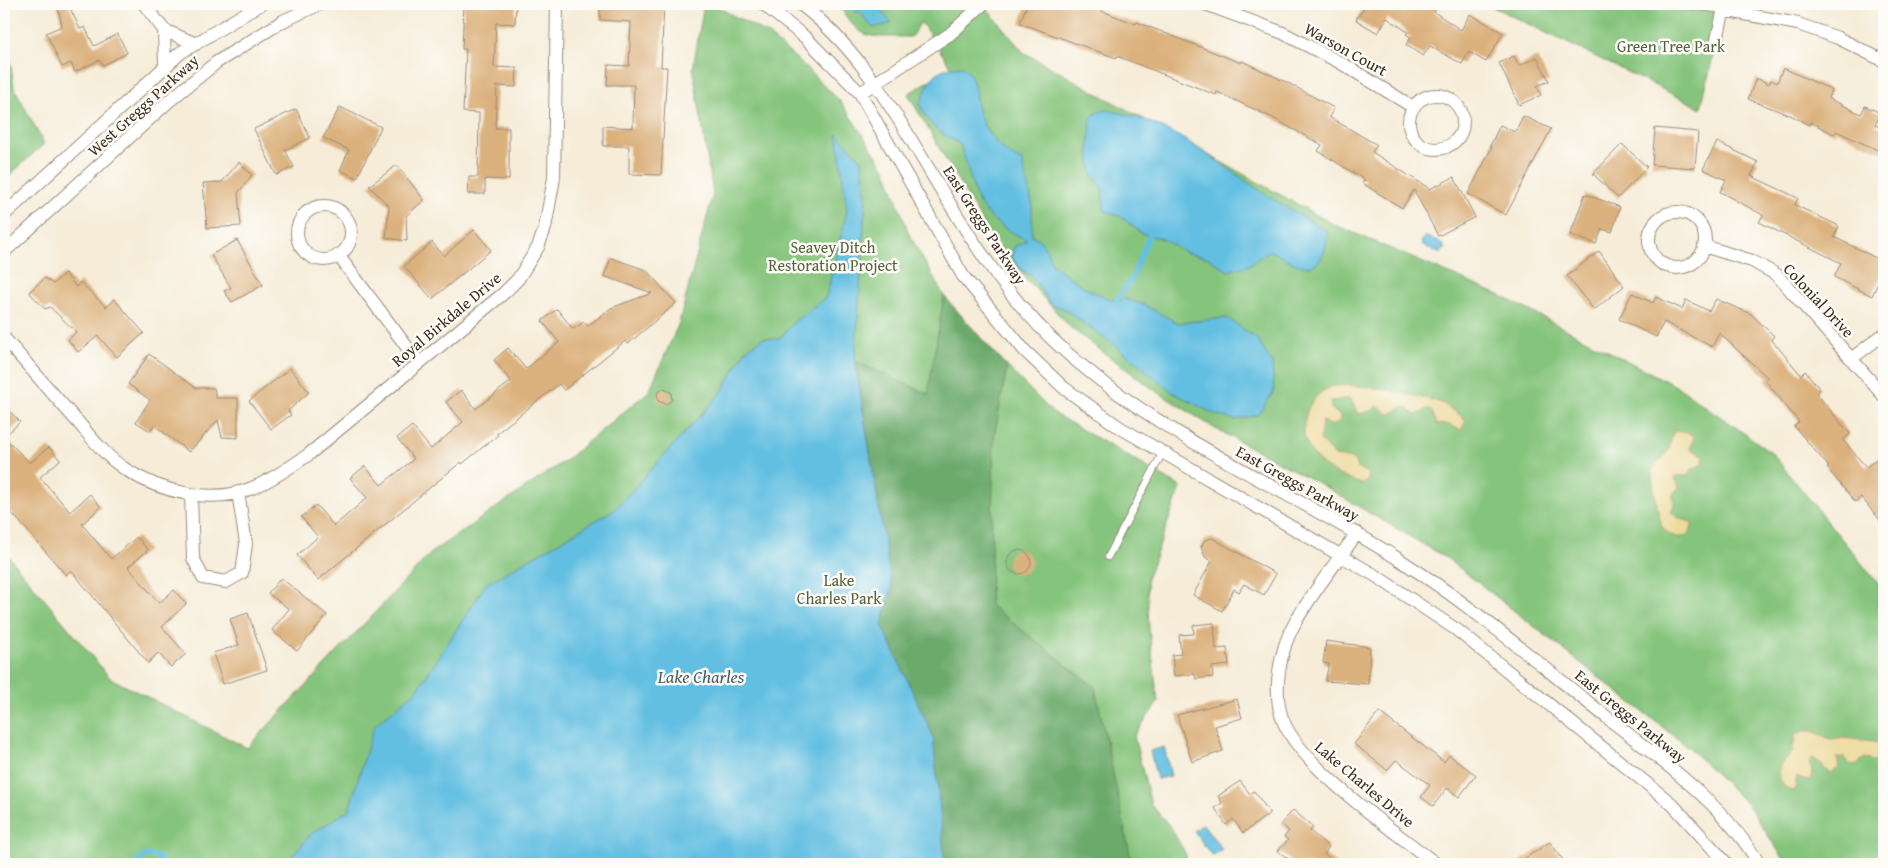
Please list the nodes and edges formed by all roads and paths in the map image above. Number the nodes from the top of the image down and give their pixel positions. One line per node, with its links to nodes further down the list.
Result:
1 (144, 4): 11 (street)
2 (262, 4): 12 (street, West Greggs Parkway)
3 (320, 4): 21 (street, West Greggs Parkway)
4 (557, 4): 26 (street, Royal Birkdale Drive)
5 (763, 4): 17 (street)
6 (800, 4): 16 (street)
7 (983, 4): 16 (street)
8 (1205, 4): 18 (street, Warson Court)
9 (1677, 4): 10 (lane)
10 (1724, 7): 13 (street); 14 (street)
11 (164, 30): 12 (street); 15 (street)
12 (196, 44): 15 (street, West Greggs Parkway)
13 (1716, 44)
14 (1884, 60)
15 (165, 67): 19 (street, West Greggs Parkway)
16 (876, 82): 17 (street); 31 (street, East Greggs Parkway)
17 (860, 93): 28 (street)
18 (1413, 107): 18 (street)
19 (4, 215)
20 (1704, 246): 20 (street); 25 (street, Colonial Drive)
21 (4, 252)
22 (338, 256): 22 (street); 26 (street)
23 (1884, 334): 25 (street, Colonial Drive)
24 (4, 338): 30 (street, Royal Birkdale Drive)
25 (1851, 359): 27 (street, Colonial Drive)
26 (419, 363): 29 (street, Royal Birkdale Drive)
27 (1884, 396)
28 (1162, 452): 32 (street); 33 (lane)
29 (238, 492): 30 (street, Royal Birkdale Drive); 30 (street)
30 (191, 494)
31 (1357, 534): 32 (street, Lake Charles Drive); 36 (street, East Greggs Parkway)
32 (1341, 557): 34 (street, Lake Charles Drive); 35 (street)
33 (1108, 558)
34 (1436, 864)
35 (1727, 864)
36 (1759, 864)

